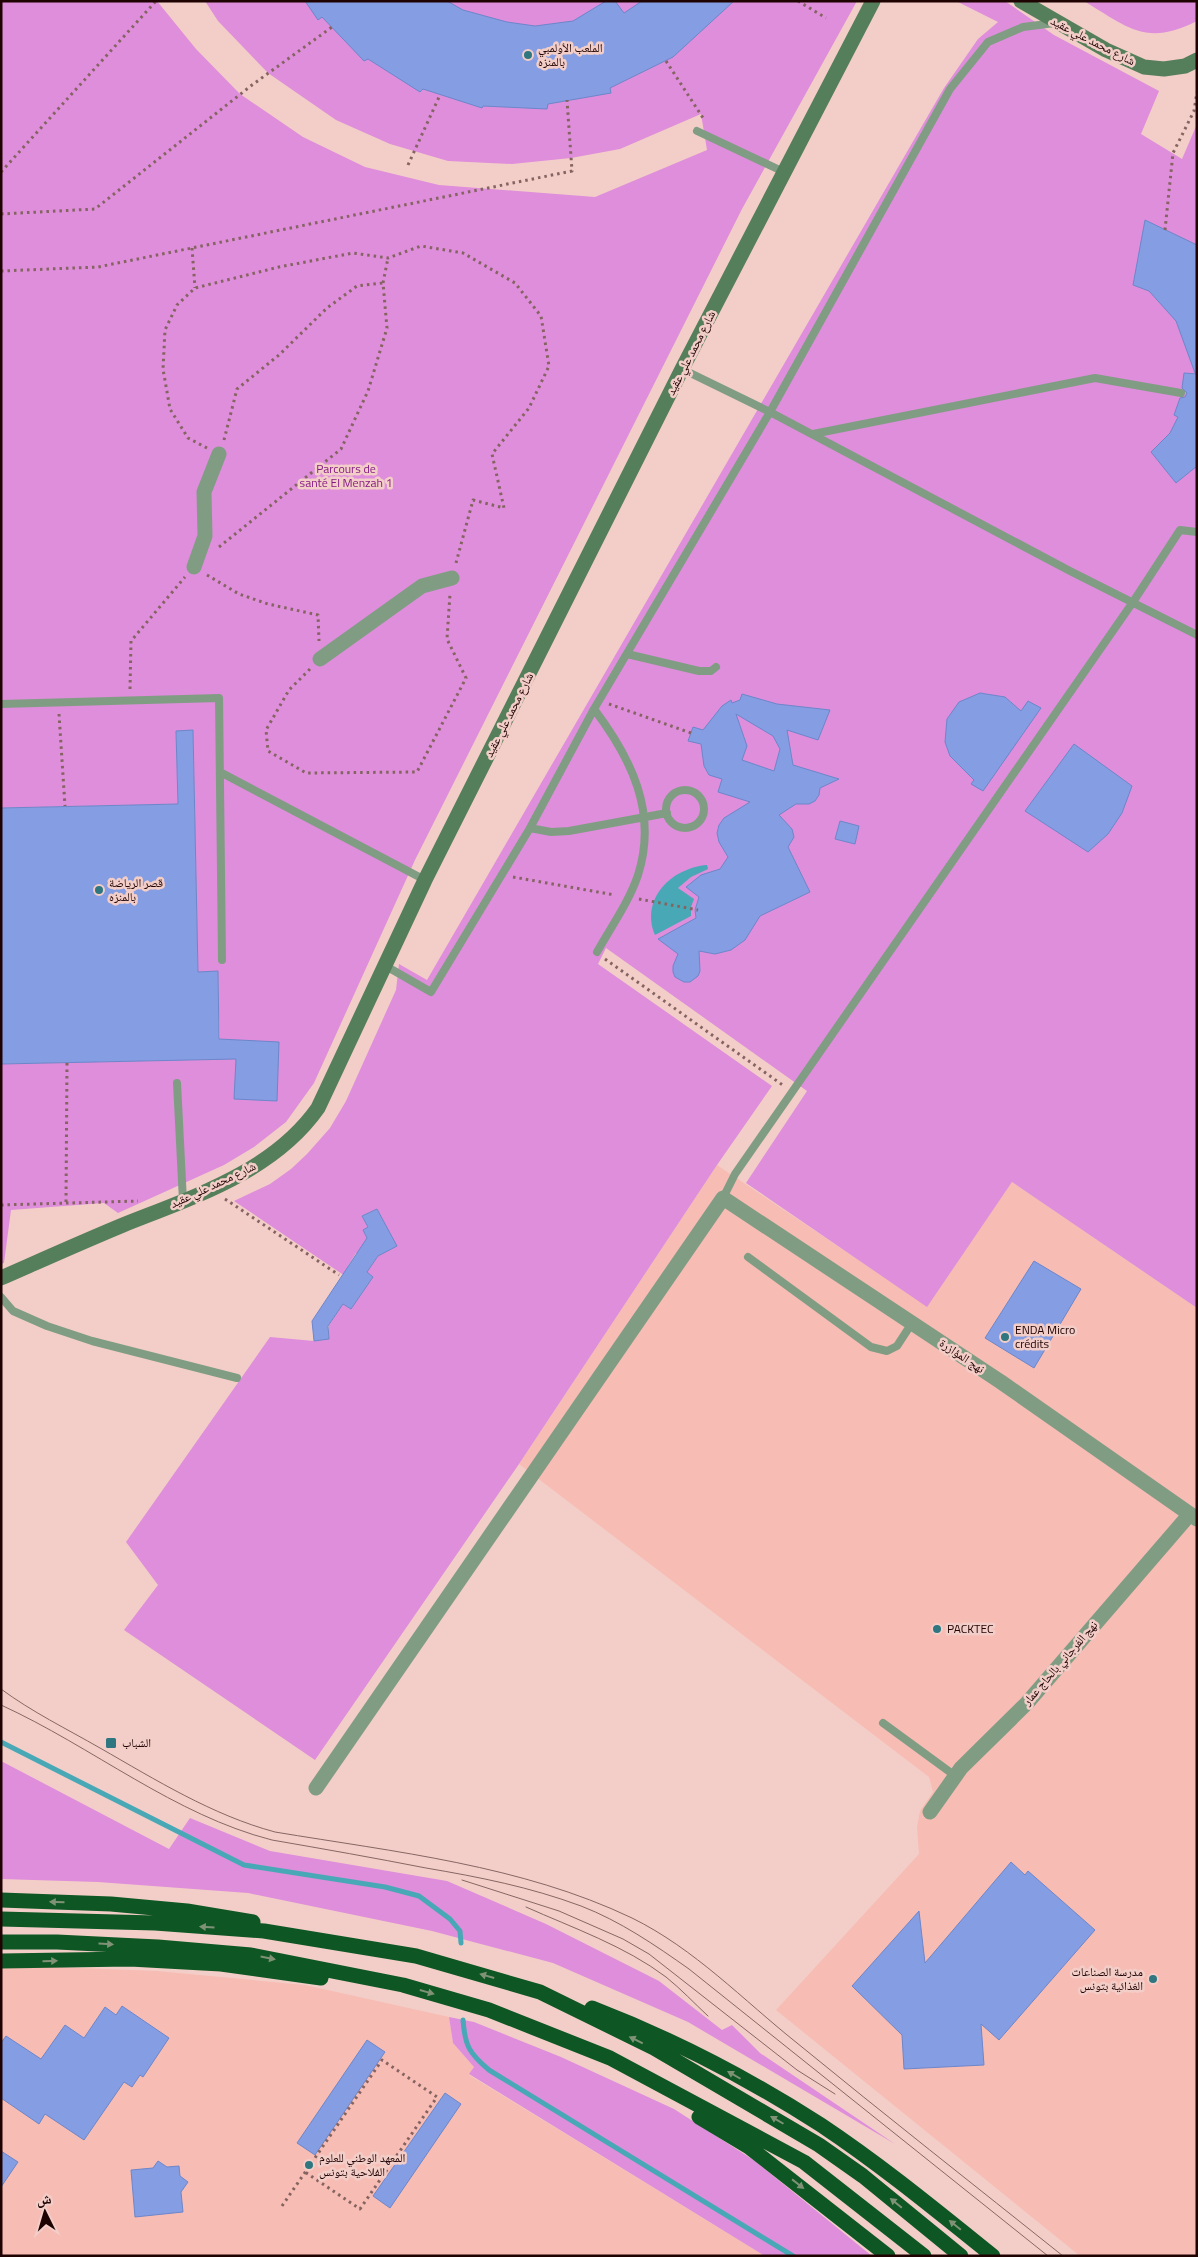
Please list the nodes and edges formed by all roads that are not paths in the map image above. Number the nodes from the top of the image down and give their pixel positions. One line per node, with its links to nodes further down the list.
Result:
1 (873, 1): 6 (street, شارع محمد علي عقيد)
2 (1021, 1): 3 (street, شارع محمد علي عقيد)
3 (1057, 23): 4 (street, شارع محمد علي عقيد); 9 (lane)
4 (1197, 60)
5 (697, 131): 6 (lane)
6 (784, 172): 7 (street, شارع محمد علي عقيد)
7 (682, 369): 9 (lane); 26 (street, شارع محمد علي عقيد)
8 (1181, 393): 10 (lane)
9 (770, 412): 10 (lane); 17 (lane)
10 (813, 434): 15 (lane)
11 (219, 454): 13 (street)
12 (1197, 532): 15 (lane)
13 (194, 567)
14 (452, 578): 18 (street)
15 (1132, 602): 16 (lane); 31 (lane)
16 (1197, 635)
17 (626, 654): 19 (lane); 21 (lane)
18 (320, 659)
19 (716, 668)
20 (1, 704): 22 (lane)
21 (594, 709): 24 (lane); 25 (lane)
22 (220, 772): 26 (lane); 28 (lane)
23 (667, 813): 23 (lane); 24 (lane)
24 (643, 818): 25 (lane); 27 (lane)
25 (530, 828): 29 (lane)
26 (425, 880): 29 (street, شارع محمد علي عقيد)
27 (597, 952)
28 (222, 960)
29 (384, 965): 32 (street, شارع محمد علي عقيد)
30 (177, 1083): 32 (lane)
31 (723, 1198): 36 (street, نهج المؤازرة); 41 (street)
32 (183, 1201): 34 (street, شارع محمد علي عقيد)
33 (748, 1258): 36 (lane)
34 (1, 1278)
35 (1, 1297): 37 (lane)
36 (912, 1323): 38 (street, نهج المؤازرة)
37 (237, 1378)
38 (1193, 1517): 40 (street, نهج الفرجاني بالحاج عمار)
39 (883, 1723): 40 (lane)
40 (954, 1776): 42 (street, نهج الفرجاني بالحاج عمار)
41 (316, 1788)
42 (930, 1812)
43 (1, 1900): 46 (highway, one-way to 43)
44 (1, 1920): 46 (highway, one-way to 44)
45 (1, 1942): 48 (highway, one-way to 48)
46 (416, 1956): 49 (highway, one-way to 46)
47 (1, 1961): 48 (highway, one-way to 48)
48 (404, 1986): 50 (highway, one-way to 50)
49 (540, 1992): 53 (highway, one-way to 49); 54 (highway, one-way to 49)
50 (547, 2032): 51 (highway, one-way to 51); 52 (highway)
51 (888, 2256)
52 (924, 2256)
53 (961, 2256)
54 (993, 2256)

